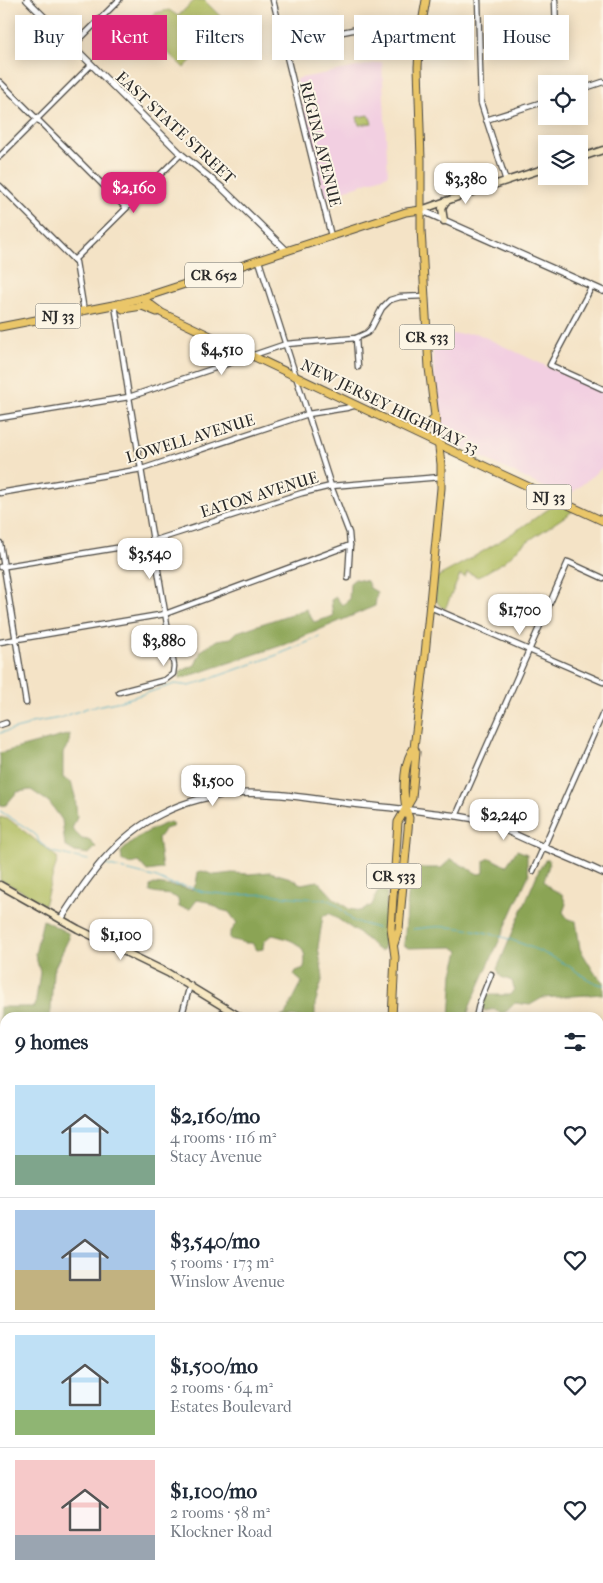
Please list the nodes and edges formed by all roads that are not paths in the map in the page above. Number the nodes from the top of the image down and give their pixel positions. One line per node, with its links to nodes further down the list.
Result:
1 (27, 0): 7 (street, EAST STATE STREET)
2 (119, 0): 11 (street)
3 (273, 0): 8 (street, REGINA AVENUE)
4 (426, 0): 9 (main road, CR 533)
5 (478, 0): 21 (street)
6 (554, 0): 10 (street)
7 (42, 15)
8 (277, 15)
9 (423, 15)
10 (555, 15)
11 (82, 37)
12 (82, 56): 15 (street, EAST STATE STREET)
13 (288, 60): 33 (street, REGINA AVENUE)
14 (418, 60): 31 (main road, CR 533)
15 (91, 65): 20 (street); 23 (street, EAST STATE STREET)
16 (0, 82): 20 (street)
17 (603, 82): 18 (street)
18 (588, 87)
19 (538, 104): 21 (street)
20 (37, 119): 25 (street); 30 (street)
21 (486, 120): 27 (street)
22 (603, 150): 24 (main road)
23 (181, 154): 30 (street); 34 (street, EAST STATE STREET)
24 (588, 155)
25 (0, 156)
26 (538, 171): 27 (main road)
27 (506, 181): 29 (main road)
28 (0, 186): 35 (street)
29 (446, 201): 31 (main road); 32 (main road)
30 (126, 208): 35 (street)
31 (421, 210): 32 (street); 33 (main road); 39 (main road, CR 533)
32 (444, 220): 37 (street)
33 (331, 236): 34 (main road)
34 (287, 251): 36 (main road, CR 652)
35 (74, 260): 42 (street)
36 (259, 260): 40 (main road, CR 652); 47 (street)
37 (592, 286): 38 (street); 51 (street)
38 (603, 290)
39 (425, 296): 46 (street); 55 (main road, CR 533)
40 (142, 298): 41 (main road, NJ 33); 43 (main road, NEW JERSEY HIGHWAY 33 / NJ 33)
41 (117, 304): 42 (main road, NJ 33); 43 (main road); 52 (street)
42 (84, 311): 45 (main road, NJ 33)
43 (162, 313): 48 (main road, NEW JERSEY HIGHWAY 33 / NJ 33)
44 (0, 321): 45 (street)
45 (0, 327)
46 (356, 338): 47 (street); 49 (street)
47 (286, 344): 48 (street); 50 (street)
48 (252, 356): 50 (main road, NEW JERSEY HIGHWAY 33 / NJ 33); 52 (street)
49 (358, 367)
50 (296, 376): 53 (main road, NEW JERSEY HIGHWAY 33 / NJ 33); 54 (street)
51 (603, 389)
52 (129, 397): 56 (street); 59 (street)
53 (357, 405): 54 (street, LOWELL AVENUE); 57 (main road, NEW JERSEY HIGHWAY 33 / NJ 33)
54 (308, 414): 59 (street, LOWELL AVENUE); 61 (street)
55 (435, 417): 57 (main road); 58 (main road, CR 533)
56 (0, 418)
57 (410, 430): 58 (main road, NEW JERSEY HIGHWAY 33 / NJ 33)
58 (438, 444): 60 (main road, CR 533); 63 (main road, NEW JERSEY HIGHWAY 33 / NJ 33)
59 (142, 469): 62 (street, LOWELL AVENUE); 64 (street)
60 (441, 477): 61 (street, EATON AVENUE); 70 (main road, CR 533)
61 (331, 486): 64 (street, EATON AVENUE); 66 (street)
62 (0, 493)
63 (603, 520)
64 (153, 541): 67 (street, EATON AVENUE); 71 (street)
65 (0, 543): 67 (street)
66 (350, 545): 68 (street); 71 (street)
67 (2, 567): 72 (street)
68 (348, 578)
69 (603, 578): 74 (street)
70 (430, 607): 74 (street); 81 (main road, CR 533)
71 (166, 614): 72 (street); 76 (street)
72 (16, 639): 73 (street); 77 (street)
73 (0, 642)
74 (529, 650): 75 (street); 82 (street)
75 (603, 682)
76 (119, 692)
77 (26, 703)
78 (603, 713): 83 (street)
79 (6, 723): 80 (street)
80 (0, 724)
81 (405, 808): 82 (street); 87 (street); 92 (main road, CR 533)
82 (456, 816): 83 (street)
83 (543, 847): 84 (street); 85 (street)
84 (533, 871)
85 (603, 873)
86 (0, 885): 87 (main road)
87 (61, 919): 89 (main road)
88 (491, 974): 93 (street)
89 (190, 986): 90 (street); 91 (main road)
90 (183, 1012)
91 (232, 1012)
92 (392, 1012)
93 (477, 1012)

